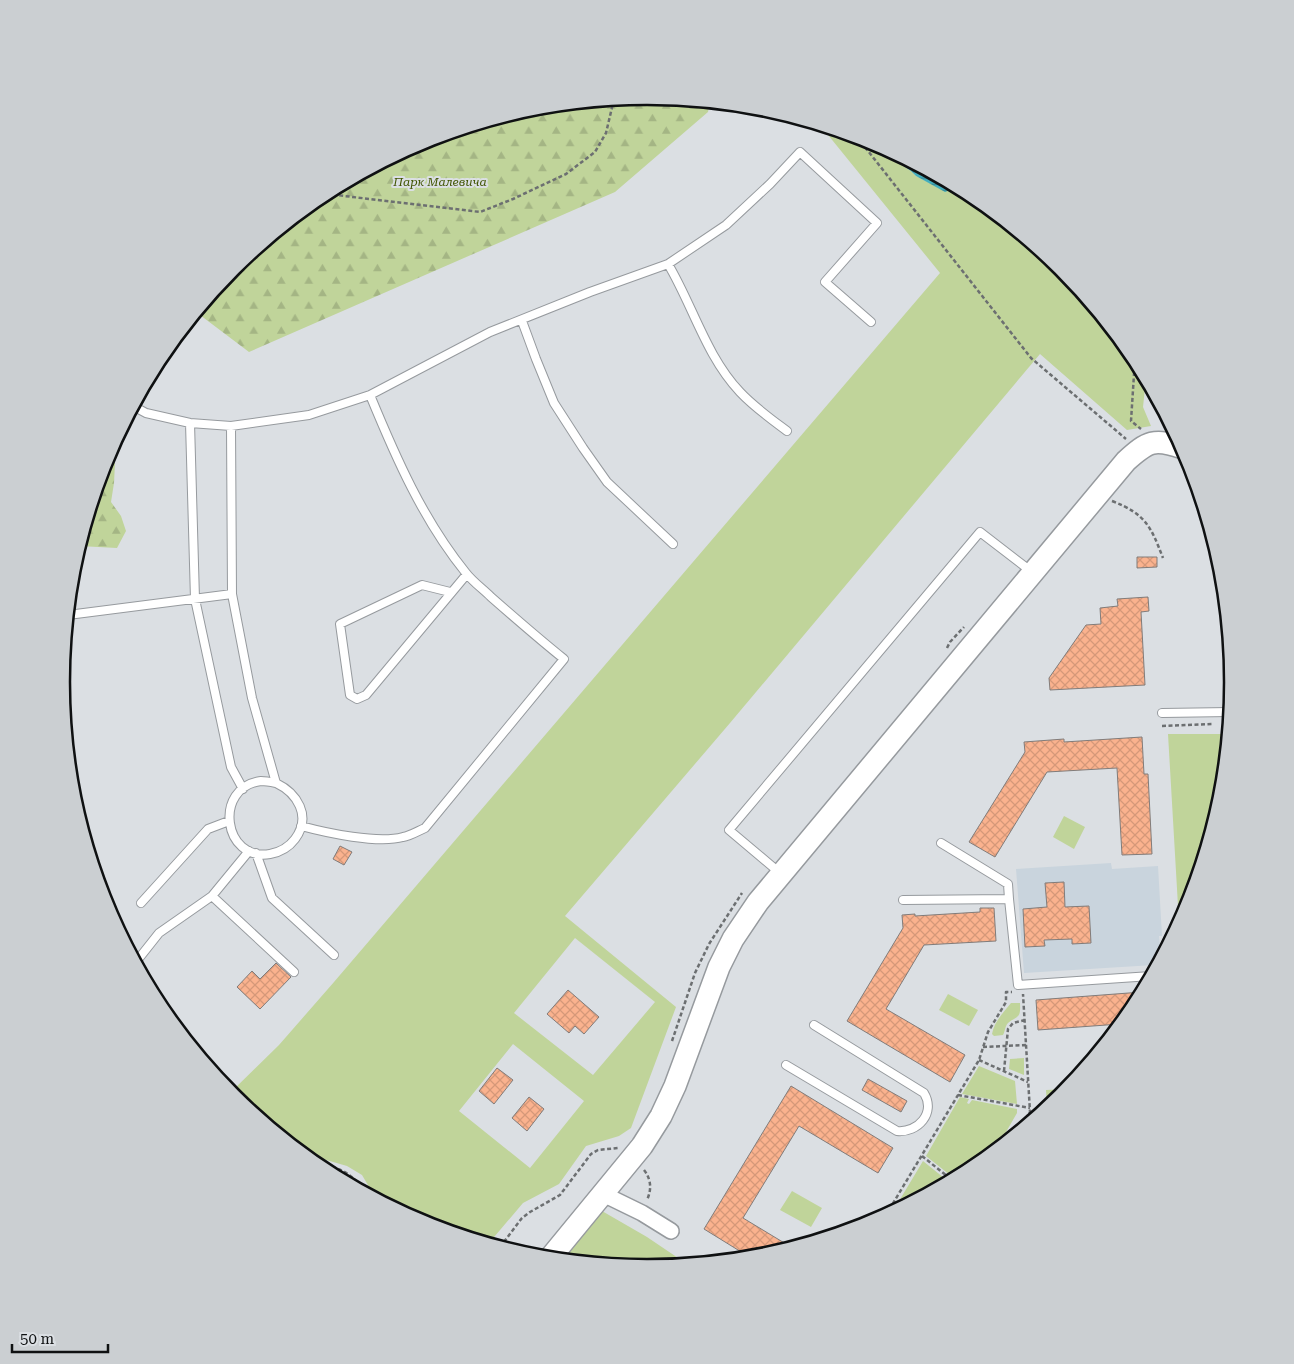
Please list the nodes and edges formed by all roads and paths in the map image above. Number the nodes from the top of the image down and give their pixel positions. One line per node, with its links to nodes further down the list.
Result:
1 (613, 106): 3 (path)
2 (866, 148): 13 (path)
3 (337, 195)
4 (668, 264): 5 (lane); 6 (lane); 12 (lane)
5 (522, 320): 8 (lane); 17 (lane)
6 (871, 322)
7 (1134, 373): 14 (path)
8 (370, 395): 11 (lane); 20 (lane)
9 (139, 409): 10 (lane)
10 (190, 423): 11 (lane); 23 (lane)
11 (230, 426): 22 (lane)
12 (788, 431)
13 (1128, 440)
14 (1158, 441): 15 (street); 19 (street)
15 (1172, 445)
16 (1112, 501): 18 (path)
17 (673, 544)
18 (1163, 558)
19 (1033, 573): 35 (street); 35 (lane)
20 (467, 574): 21 (lane); 32 (lane)
21 (450, 592): 21 (lane)
22 (232, 594): 23 (lane); 29 (lane)
23 (195, 599): 24 (lane); 30 (lane)
24 (74, 614)
25 (1223, 712): 26 (lane)
26 (1162, 713)
27 (1215, 724): 28 (path)
28 (1162, 726)
29 (276, 782): 30 (lane); 32 (lane)
30 (243, 788): 31 (lane)
31 (229, 821): 34 (lane); 39 (lane)
32 (301, 826): 34 (lane)
33 (941, 843): 37 (lane)
34 (252, 852): 36 (lane); 40 (lane)
35 (781, 874): 58 (street)
36 (212, 896): 41 (lane); 42 (lane)
37 (1009, 899): 38 (lane); 43 (lane)
38 (903, 900)
39 (142, 903)
40 (334, 955)
41 (140, 957)
42 (294, 972)
43 (1144, 977)
44 (1023, 991): 46 (path)
45 (1014, 992): 50 (path)
46 (1025, 1020): 48 (path); 49 (path)
47 (814, 1025): 52 (lane)
48 (1026, 1045): 49 (path); 54 (path)
49 (1006, 1046): 50 (path); 53 (path)
50 (983, 1047): 51 (path)
51 (979, 1060): 53 (path); 55 (path)
52 (786, 1065)
53 (1004, 1071): 54 (path)
54 (1028, 1082): 56 (path)
55 (958, 1095): 56 (path); 59 (path)
56 (1030, 1110): 57 (path)
57 (1027, 1116)
58 (624, 1154): 63 (street); 65 (path)
59 (922, 1156): 61 (path); 64 (path)
60 (337, 1169): 62 (path)
61 (946, 1175)
62 (354, 1179)
63 (603, 1194): 65 (street); 67 (street)
64 (893, 1203)
65 (640, 1212): 66 (street)
66 (672, 1231)
67 (555, 1251)

